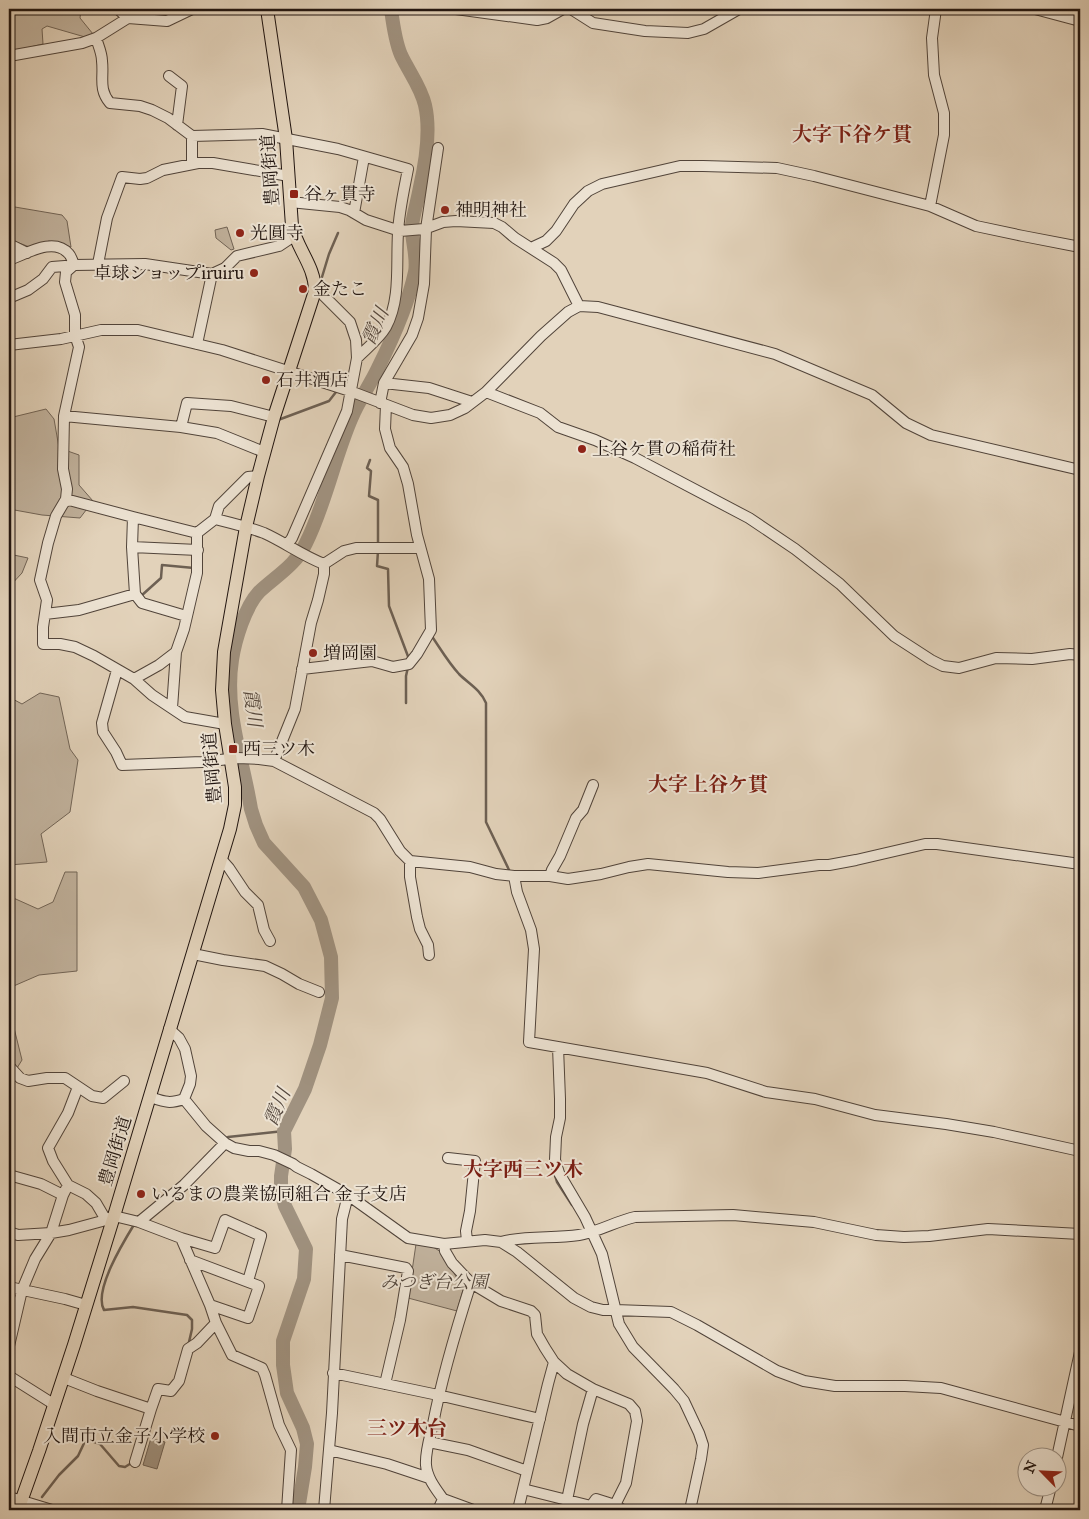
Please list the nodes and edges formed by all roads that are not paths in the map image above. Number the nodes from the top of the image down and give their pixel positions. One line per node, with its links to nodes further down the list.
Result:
1 (118, 9): 10 (street)
2 (192, 9): 10 (street)
3 (267, 9): 17 (main road, 豊岡街道)
4 (456, 9): 5 (street)
5 (563, 9)
6 (571, 9): 7 (street)
7 (740, 9)
8 (936, 9): 23 (street)
9 (1035, 9): 11 (street)
10 (128, 18): 12 (street)
11 (1080, 21)
12 (96, 38): 13 (street); 15 (street)
13 (9, 56)
14 (169, 76): 15 (street)
15 (177, 125): 16 (street)
16 (192, 136): 17 (street); 20 (street)
17 (286, 139): 19 (street); 21 (main road, 豊岡街道)
18 (438, 148): 25 (street)
19 (364, 157): 24 (street); 26 (street)
20 (192, 164): 21 (street); 33 (street)
21 (289, 176): 22 (main road, 豊岡街道)
22 (290, 202): 24 (street); 27 (main road, 豊岡街道)
23 (930, 206): 29 (street); 30 (street)
24 (354, 213): 26 (street)
25 (425, 229): 26 (street); 30 (street); 44 (street)
26 (399, 231): 42 (street)
27 (294, 236): 35 (street); 36 (main road, 豊岡街道)
28 (9, 244): 31 (street)
29 (1080, 247)
30 (531, 248): 38 (street)
31 (27, 253): 32 (street); 34 (street)
32 (9, 260)
33 (98, 264): 34 (street); 35 (street)
34 (72, 266): 37 (street); 39 (street)
35 (212, 274): 40 (street)
36 (315, 291): 42 (street); 43 (main road, 豊岡街道)
37 (9, 298)
38 (579, 306): 46 (street); 53 (street)
39 (75, 335): 40 (street); 41 (street); 49 (street)
40 (197, 344): 43 (street)
41 (9, 345)
42 (357, 358): 45 (street)
43 (290, 371): 45 (street); 50 (main road, 豊岡街道)
44 (384, 383): 47 (street); 48 (street)
45 (352, 392): 48 (street); 60 (street)
46 (486, 392): 47 (street); 69 (street)
47 (472, 402): 48 (street)
48 (380, 403): 62 (street)
49 (64, 416): 51 (street); 55 (street)
50 (274, 417): 51 (street); 52 (main road, 豊岡街道)
51 (181, 427): 52 (street)
52 (264, 452): 54 (main road, 豊岡街道)
53 (1080, 470)
54 (258, 476): 57 (street); 58 (main road, 豊岡街道)
55 (65, 502): 56 (street); 66 (street)
56 (133, 517): 59 (street); 61 (street)
57 (215, 519): 58 (street); 59 (street)
58 (246, 527): 60 (street); 74 (main road, 豊岡街道)
59 (197, 532): 63 (street)
60 (287, 545): 64 (street)
61 (132, 547): 63 (street); 65 (street)
62 (420, 548): 64 (street); 70 (street)
63 (198, 550): 67 (street)
64 (317, 561): 70 (street)
65 (135, 594): 66 (street); 67 (street)
66 (46, 614): 71 (street)
67 (186, 616): 68 (street)
68 (176, 652): 72 (street); 73 (street)
69 (1080, 655)
70 (302, 669): 76 (street)
71 (117, 670): 72 (street); 75 (street)
72 (134, 679): 73 (street)
73 (172, 708): 74 (street)
74 (225, 724): 75 (main road, 豊岡街道)
75 (234, 759): 76 (street); 78 (main road, 豊岡街道)
76 (274, 761): 79 (street)
77 (593, 785): 82 (street)
78 (221, 858): 83 (street); 84 (main road, 豊岡街道)
79 (410, 861): 81 (street); 85 (street)
80 (1080, 864): 82 (street)
81 (514, 876): 82 (street); 88 (street)
82 (550, 876)
83 (270, 941)
84 (193, 954): 86 (street); 87 (main road, 豊岡街道)
85 (429, 955)
86 (319, 992)
87 (169, 1029): 92 (main road, 豊岡街道); 93 (street)
88 (558, 1047): 95 (street); 104 (street)
89 (9, 1066): 91 (street)
90 (124, 1081): 91 (street)
91 (78, 1087): 98 (street)
92 (150, 1097): 93 (street); 101 (main road, 豊岡街道)
93 (184, 1099): 94 (street)
94 (223, 1142): 100 (street); 102 (street)
95 (1080, 1151)
96 (448, 1158): 108 (street)
97 (9, 1175): 99 (street)
98 (68, 1185): 99 (street); 101 (street)
99 (63, 1194): 105 (street)
100 (348, 1195): 110 (street); 111 (street)
101 (110, 1218): 102 (street); 105 (street); 117 (main road, 豊岡街道)
102 (139, 1222): 107 (street)
103 (9, 1232): 105 (street)
104 (592, 1232): 106 (street); 109 (street); 119 (street)
105 (51, 1233): 116 (street)
106 (1080, 1234)
107 (181, 1238): 112 (street); 113 (street)
108 (467, 1241): 109 (street); 110 (street)
109 (501, 1242): 119 (street)
110 (444, 1244): 114 (street)
111 (340, 1255): 124 (street); 127 (street)
112 (190, 1260): 113 (street); 118 (street)
113 (248, 1281): 118 (street)
114 (471, 1283): 123 (street); 129 (street)
115 (9, 1287): 116 (street)
116 (22, 1290): 117 (street); 121 (street)
117 (86, 1305): 126 (main road, 豊岡街道)
118 (210, 1305): 120 (street)
119 (615, 1310): 133 (street); 154 (street)
120 (216, 1323): 131 (street); 149 (street)
121 (9, 1346)
122 (1080, 1352): 133 (street)
123 (554, 1362): 128 (street); 132 (street)
124 (334, 1373): 127 (street); 137 (street)
125 (9, 1376): 130 (street)
126 (64, 1378): 130 (main road, 豊岡街道); 131 (street)
127 (385, 1384): 129 (street)
128 (593, 1389): 144 (street); 147 (street)
129 (438, 1395): 132 (street); 135 (street)
130 (55, 1405): 145 (main road, 豊岡街道)
131 (151, 1409): 138 (street)
132 (540, 1419): 139 (street)
133 (1065, 1422): 134 (street); 136 (street)
134 (1080, 1426)
135 (429, 1442): 139 (street); 140 (street)
136 (1060, 1446)
137 (329, 1450): 140 (street); 150 (street)
138 (135, 1462)
139 (527, 1471): 141 (street)
140 (429, 1478): 143 (street)
141 (523, 1489): 144 (street); 153 (street)
142 (1048, 1496): 155 (street)
143 (443, 1499): 151 (street); 152 (street)
144 (566, 1500): 146 (street)
145 (16, 1503): 148 (street)
146 (589, 1508): 147 (street)
147 (619, 1508)
148 (52, 1510)
149 (287, 1510)
150 (324, 1510)
151 (438, 1510)
152 (473, 1510)
153 (518, 1510)
154 (690, 1510)
155 (1045, 1510)

